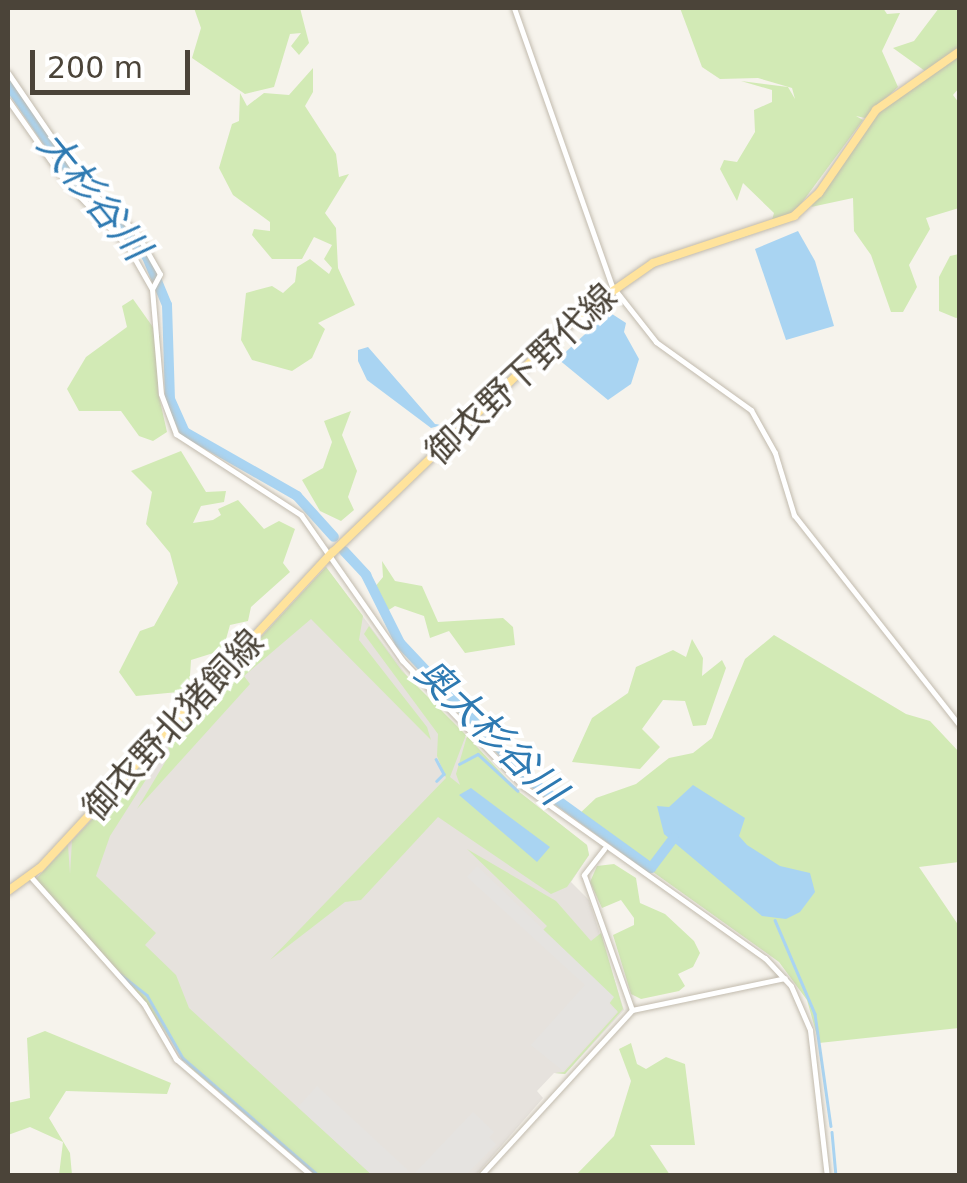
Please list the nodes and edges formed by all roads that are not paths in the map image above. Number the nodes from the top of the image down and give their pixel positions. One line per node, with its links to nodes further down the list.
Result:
1 (514, 8): 6 (street)
2 (960, 52): 6 (main road, 御衣野下野代線)
3 (8, 74): 5 (street)
4 (8, 100): 5 (street)
5 (156, 286): 7 (street)
6 (612, 286): 7 (main road, 御衣野下野代線); 8 (street)
7 (333, 552): 9 (street); 10 (main road, 御衣野北猪飼線)
8 (960, 726)
9 (604, 849): 12 (street); 13 (street)
10 (30, 876): 11 (main road, 御衣野北猪飼線); 14 (street)
11 (8, 892)
12 (784, 978): 13 (street); 16 (street)
13 (632, 1010): 15 (street)
14 (312, 1176)
15 (480, 1176)
16 (827, 1176)

